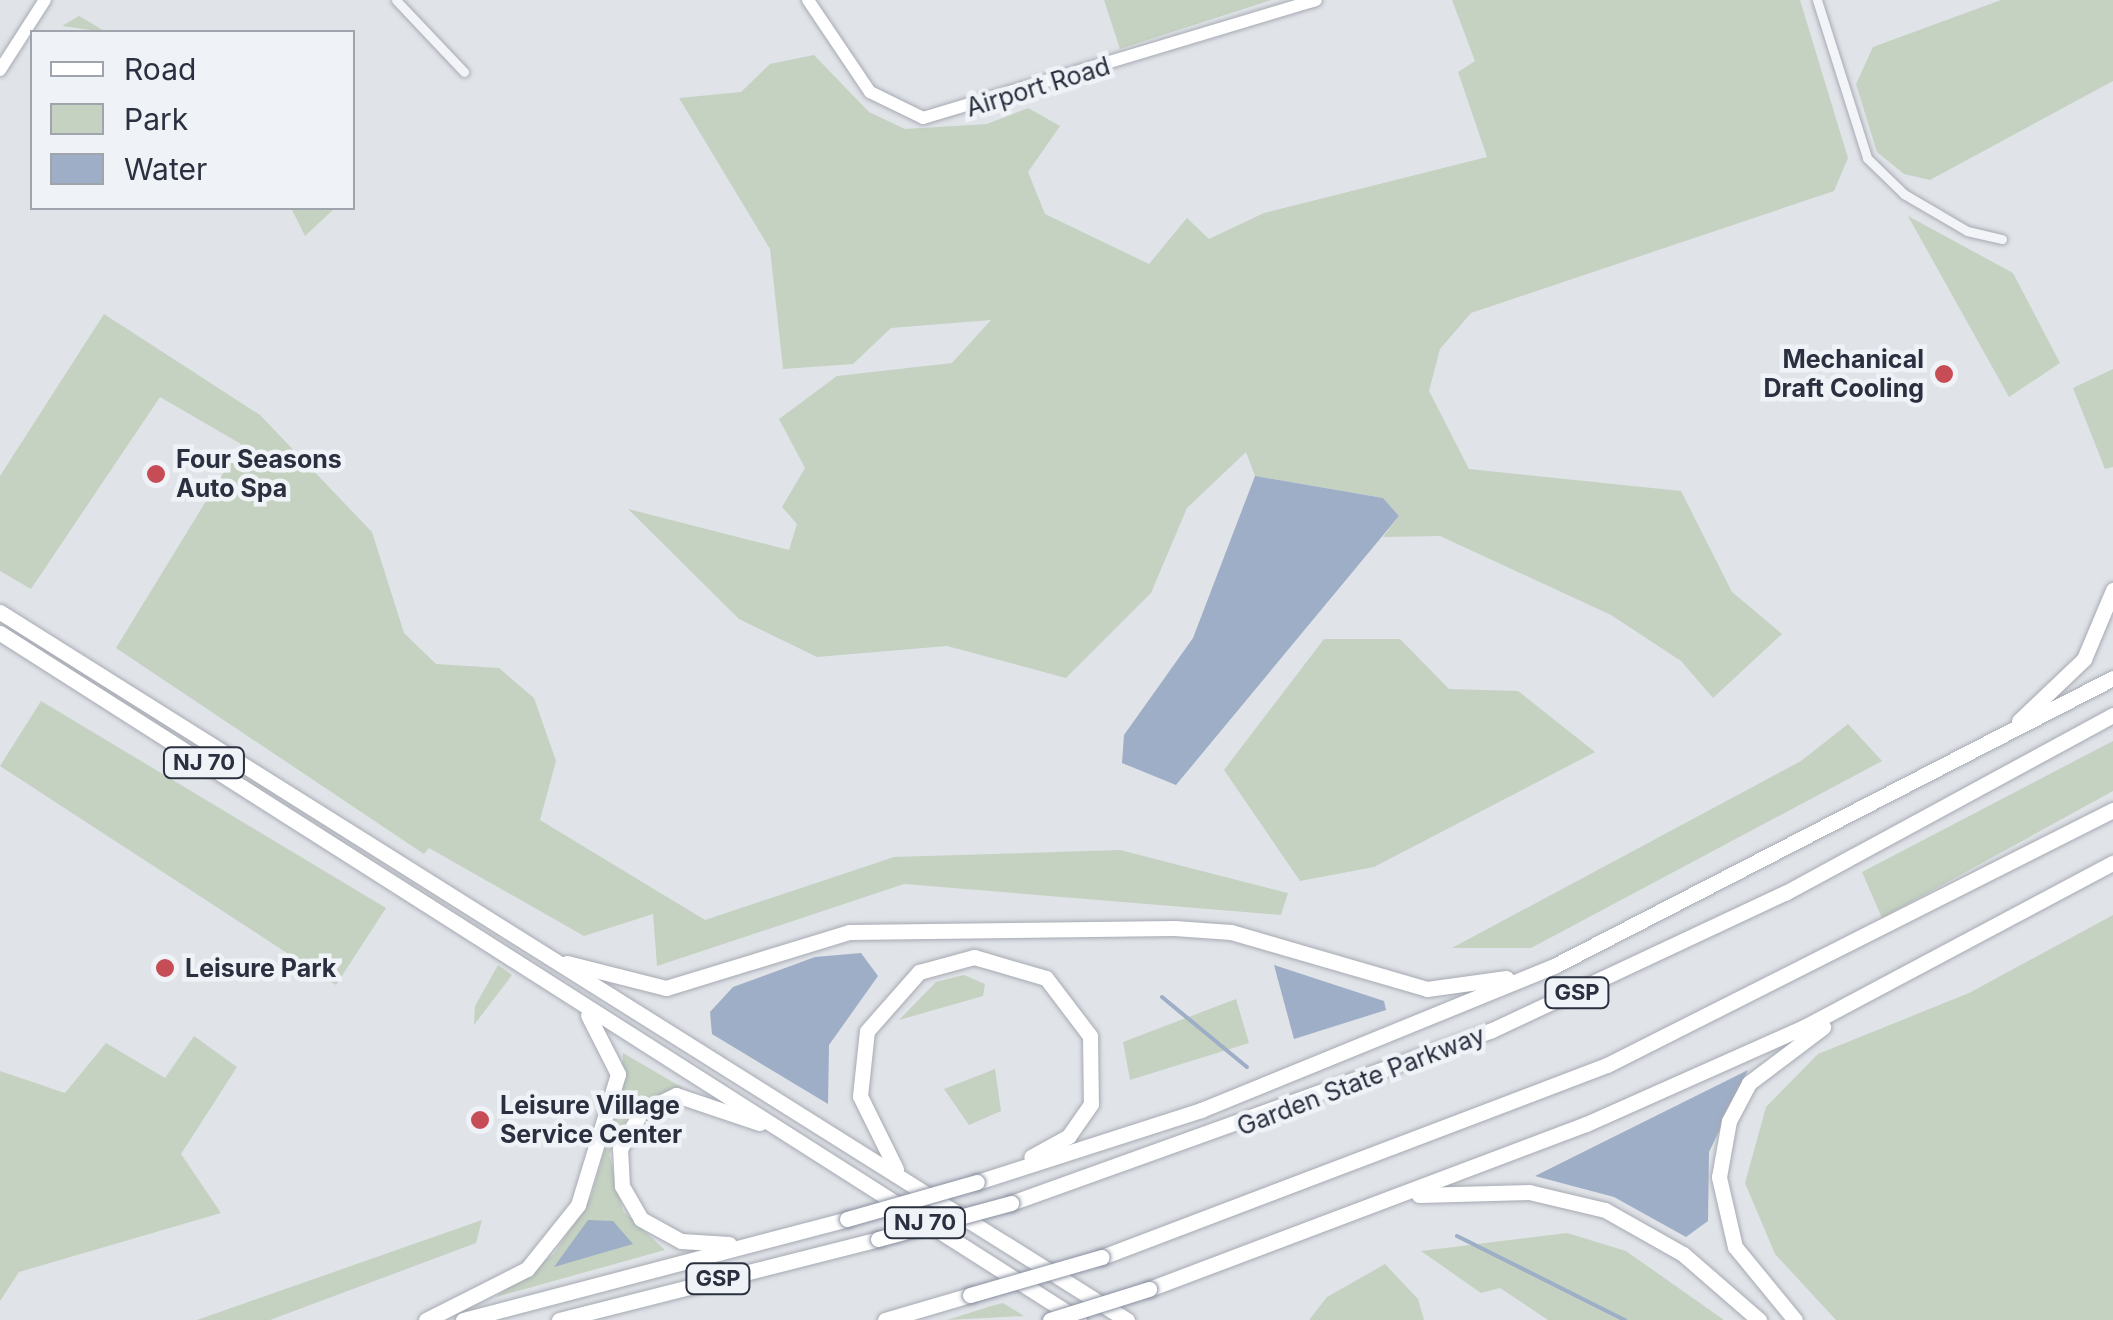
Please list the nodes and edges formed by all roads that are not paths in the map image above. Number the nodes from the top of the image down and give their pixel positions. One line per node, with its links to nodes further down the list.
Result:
1 (45, 0): 6 (street)
2 (396, 0): 7 (street)
3 (808, 0): 4 (street, Airport Road)
4 (1316, 0)
5 (1817, 0): 8 (street)
6 (0, 70)
7 (464, 72)
8 (2002, 239)
9 (2113, 590): 14 (highway)
10 (0, 612): 17 (highway, NJ 70)
11 (0, 634): 20 (highway, NJ 70)
12 (2113, 678): 14 (highway)
13 (2113, 715): 28 (highway, Garden State Parkway / GSP, bridge)
14 (1997, 740): 18 (highway)
15 (2113, 810): 29 (highway, bridge)
16 (2113, 863): 19 (highway)
17 (534, 950): 18 (highway); 23 (highway, NJ 70)
18 (1554, 966): 22 (highway)
19 (1906, 975): 24 (highway); 34 (highway)
20 (567, 995): 21 (highway, NJ 70); 26 (highway)
21 (773, 1125): 25 (highway); 31 (highway, NJ 70)
22 (1012, 1171): 23 (highway); 25 (highway, bridge)
23 (905, 1180): 32 (highway, NJ 70)
24 (1415, 1194): 30 (highway, bridge); 33 (highway)
25 (748, 1245): 27 (highway)
26 (426, 1320)
27 (463, 1320)
28 (559, 1320)
29 (884, 1320)
30 (1050, 1320)
31 (1078, 1320)
32 (1127, 1320)
33 (1759, 1320)
34 (1795, 1320)

